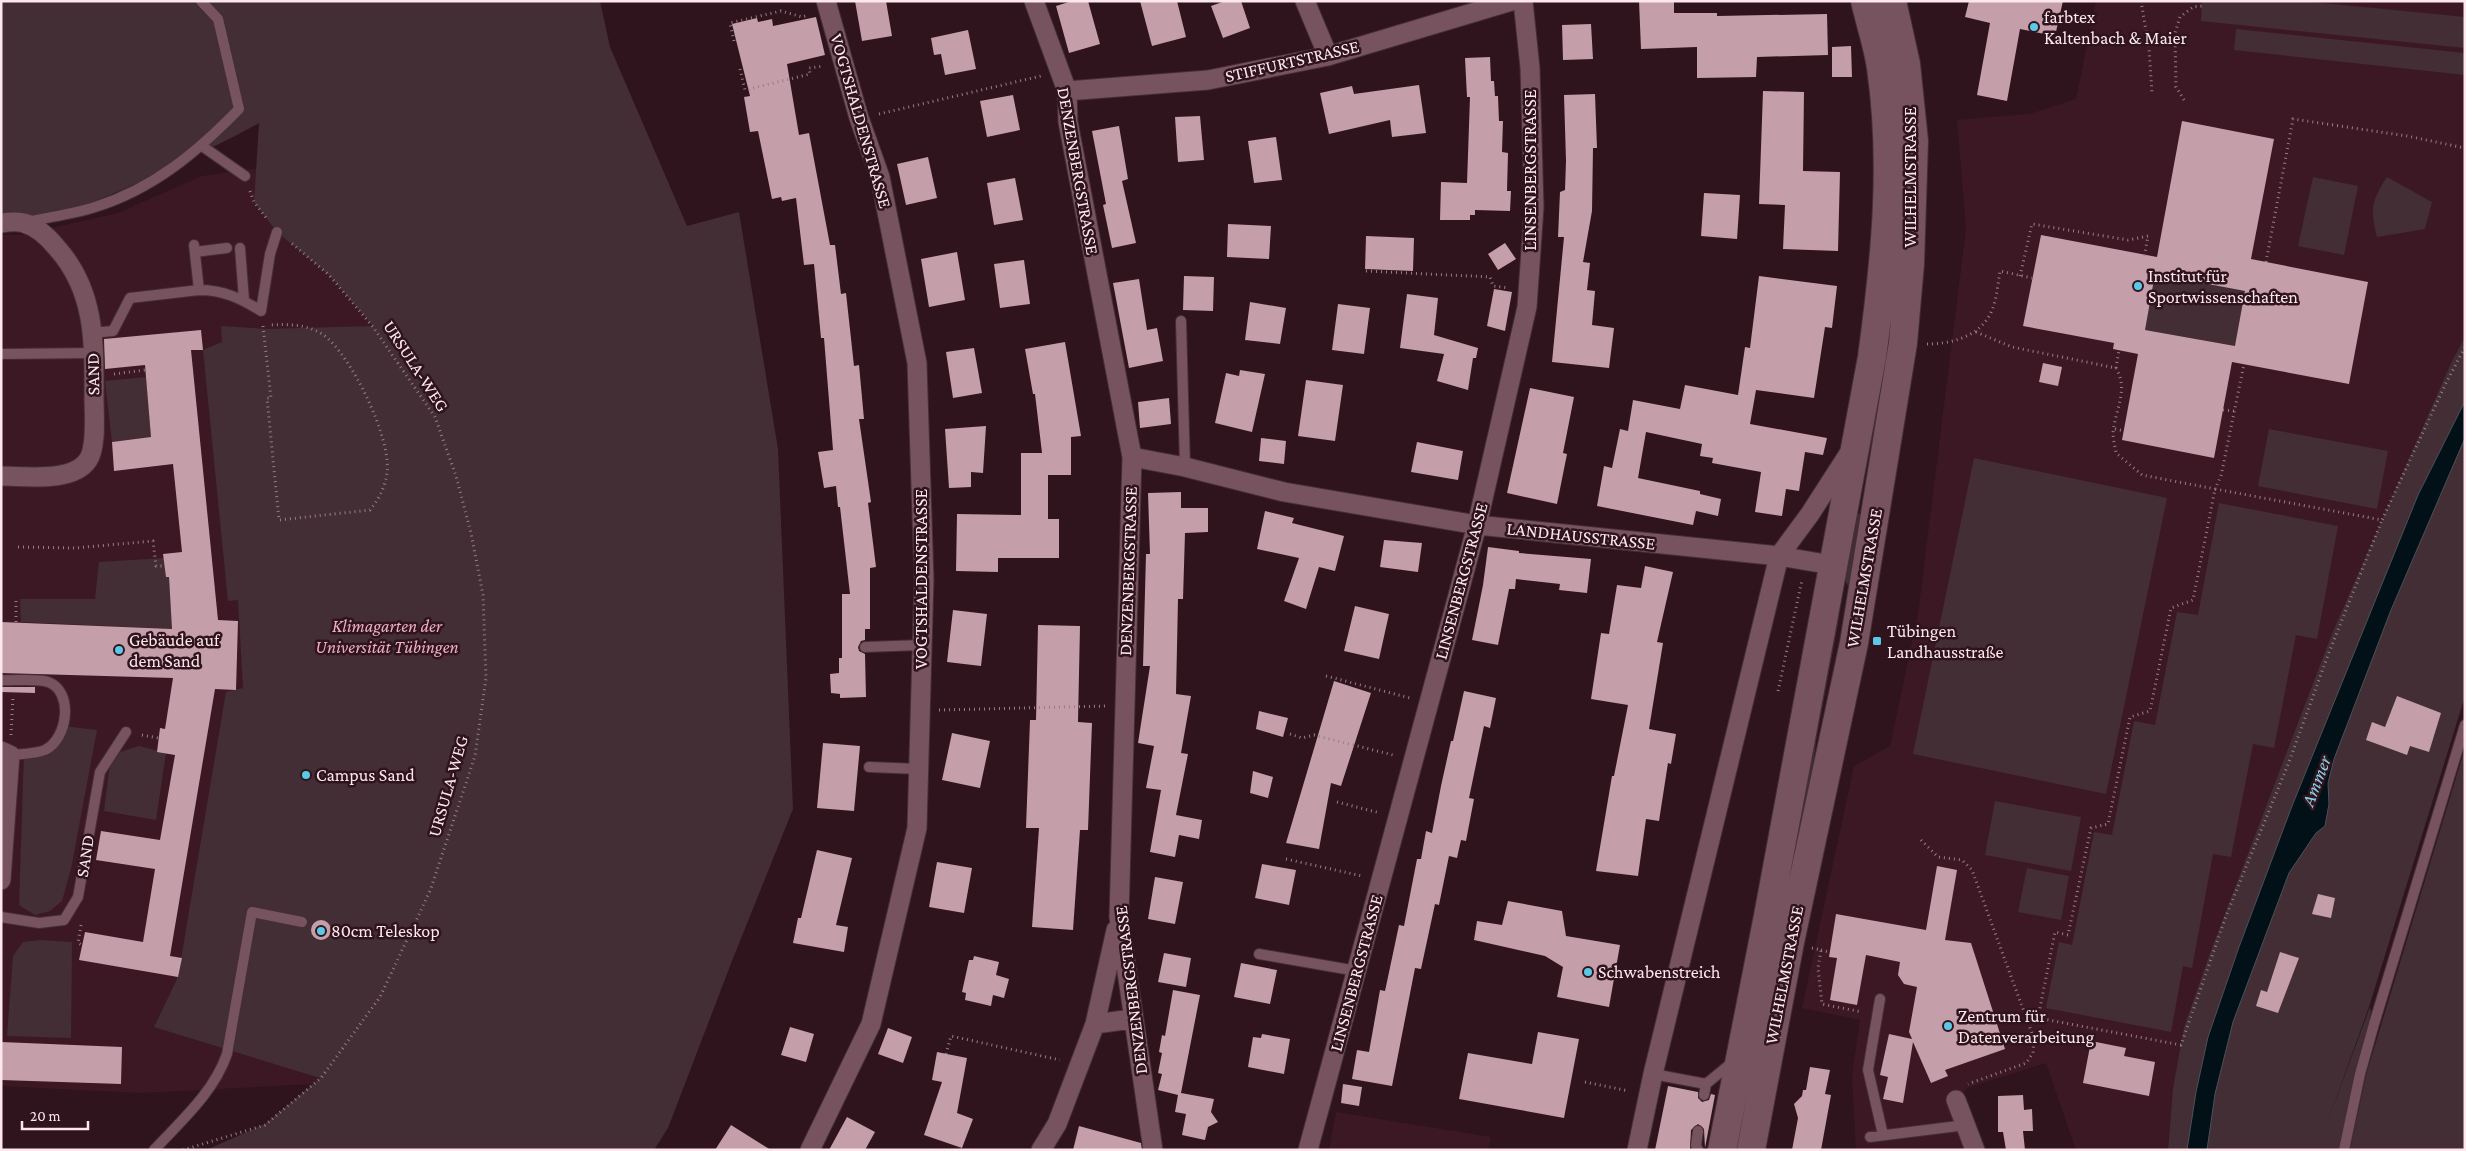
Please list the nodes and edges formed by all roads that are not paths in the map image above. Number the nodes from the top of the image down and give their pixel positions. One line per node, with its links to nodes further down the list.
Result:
1 (201, 1): 11 (lane)
2 (826, 1): 34 (street, VOGTSHALDENSTRASSE)
3 (1034, 1): 10 (street, DENZENBERGSTRASSE)
4 (1305, 1): 9 (street)
5 (1512, 1): 9 (street, STIFFURTSTRASSE)
6 (1523, 1): 30 (street, LINSENBERGSTRASSE)
7 (1864, 1): 24 (main road, WILHELMSTRASSE)
8 (1896, 7): 29 (main road, WILHELMSTRASSE)
9 (1328, 56): 10 (street, STIFFURTSTRASSE)
10 (1066, 91): 25 (street, DENZENBERGSTRASSE)
11 (202, 146): 12 (lane); 14 (lane)
12 (245, 176)
13 (1, 222): 14 (street)
14 (23, 222): 21 (street, SAND)
15 (277, 232): 19 (lane)
16 (227, 248): 18 (lane)
17 (240, 248): 19 (lane)
18 (199, 290): 19 (lane); 21 (lane)
19 (244, 300)
20 (1181, 321): 26 (lane)
21 (91, 333): 22 (street, SAND)
22 (94, 353): 23 (lane); 27 (street, SAND)
23 (1, 354)
24 (1856, 442): 28 (main road, WILHELMSTRASSE); 31 (street, WILHELMSTRASSE)
25 (1132, 457): 26 (street, LANDHAUSSTRASSE); 43 (street, DENZENBERGSTRASSE)
26 (1185, 467): 30 (street, LANDHAUSSTRASSE)
27 (1, 476)
28 (1844, 504): 29 (main road); 32 (main road, WILHELMSTRASSE)
29 (1876, 510): 33 (main road, WILHELMSTRASSE)
30 (1477, 525): 31 (street, LANDHAUSSTRASSE); 47 (street, LINSENBERGSTRASSE)
31 (1779, 556): 32 (street, LANDHAUSSTRASSE); 52 (street, WILHELMSTRASSE)
32 (1820, 563): 33 (main road); 51 (main road, WILHELMSTRASSE)
33 (1854, 643): 66 (main road, WILHELMSTRASSE)
34 (922, 645): 35 (lane); 41 (street, VOGTSHALDENSTRASSE)
35 (865, 646)
36 (1, 680): 39 (lane)
37 (2465, 725): 68 (lane)
38 (126, 732): 44 (lane, SAND)
39 (6, 753): 42 (street)
40 (869, 767): 41 (lane)
41 (919, 769): 59 (street, VOGTSHALDENSTRASSE)
42 (1, 880)
43 (1119, 916): 49 (street, DENZENBERGSTRASSE); 50 (street)
44 (1, 917)
45 (302, 922): 58 (lane)
46 (1259, 954): 47 (lane)
47 (1357, 971): 62 (street, LINSENBERGSTRASSE)
48 (1880, 999): 56 (lane)
49 (1132, 1020): 50 (street); 61 (street, DENZENBERGSTRASSE)
50 (1095, 1024): 60 (street)
51 (1741, 1055): 52 (lane); 65 (main road, WILHELMSTRASSE)
52 (1653, 1074): 63 (street, WILHELMSTRASSE)
53 (1956, 1100): 54 (street)
54 (1966, 1124): 56 (lane); 67 (street)
55 (1698, 1131): 64 (lane)
56 (1883, 1135): 57 (lane)
57 (1870, 1137)
58 (154, 1150)
59 (810, 1150)
60 (1041, 1150)
61 (1153, 1150)
62 (1308, 1150)
63 (1638, 1150)
64 (1698, 1150)
65 (1722, 1150)
66 (1751, 1150)
67 (1975, 1150)
68 (2344, 1150)

